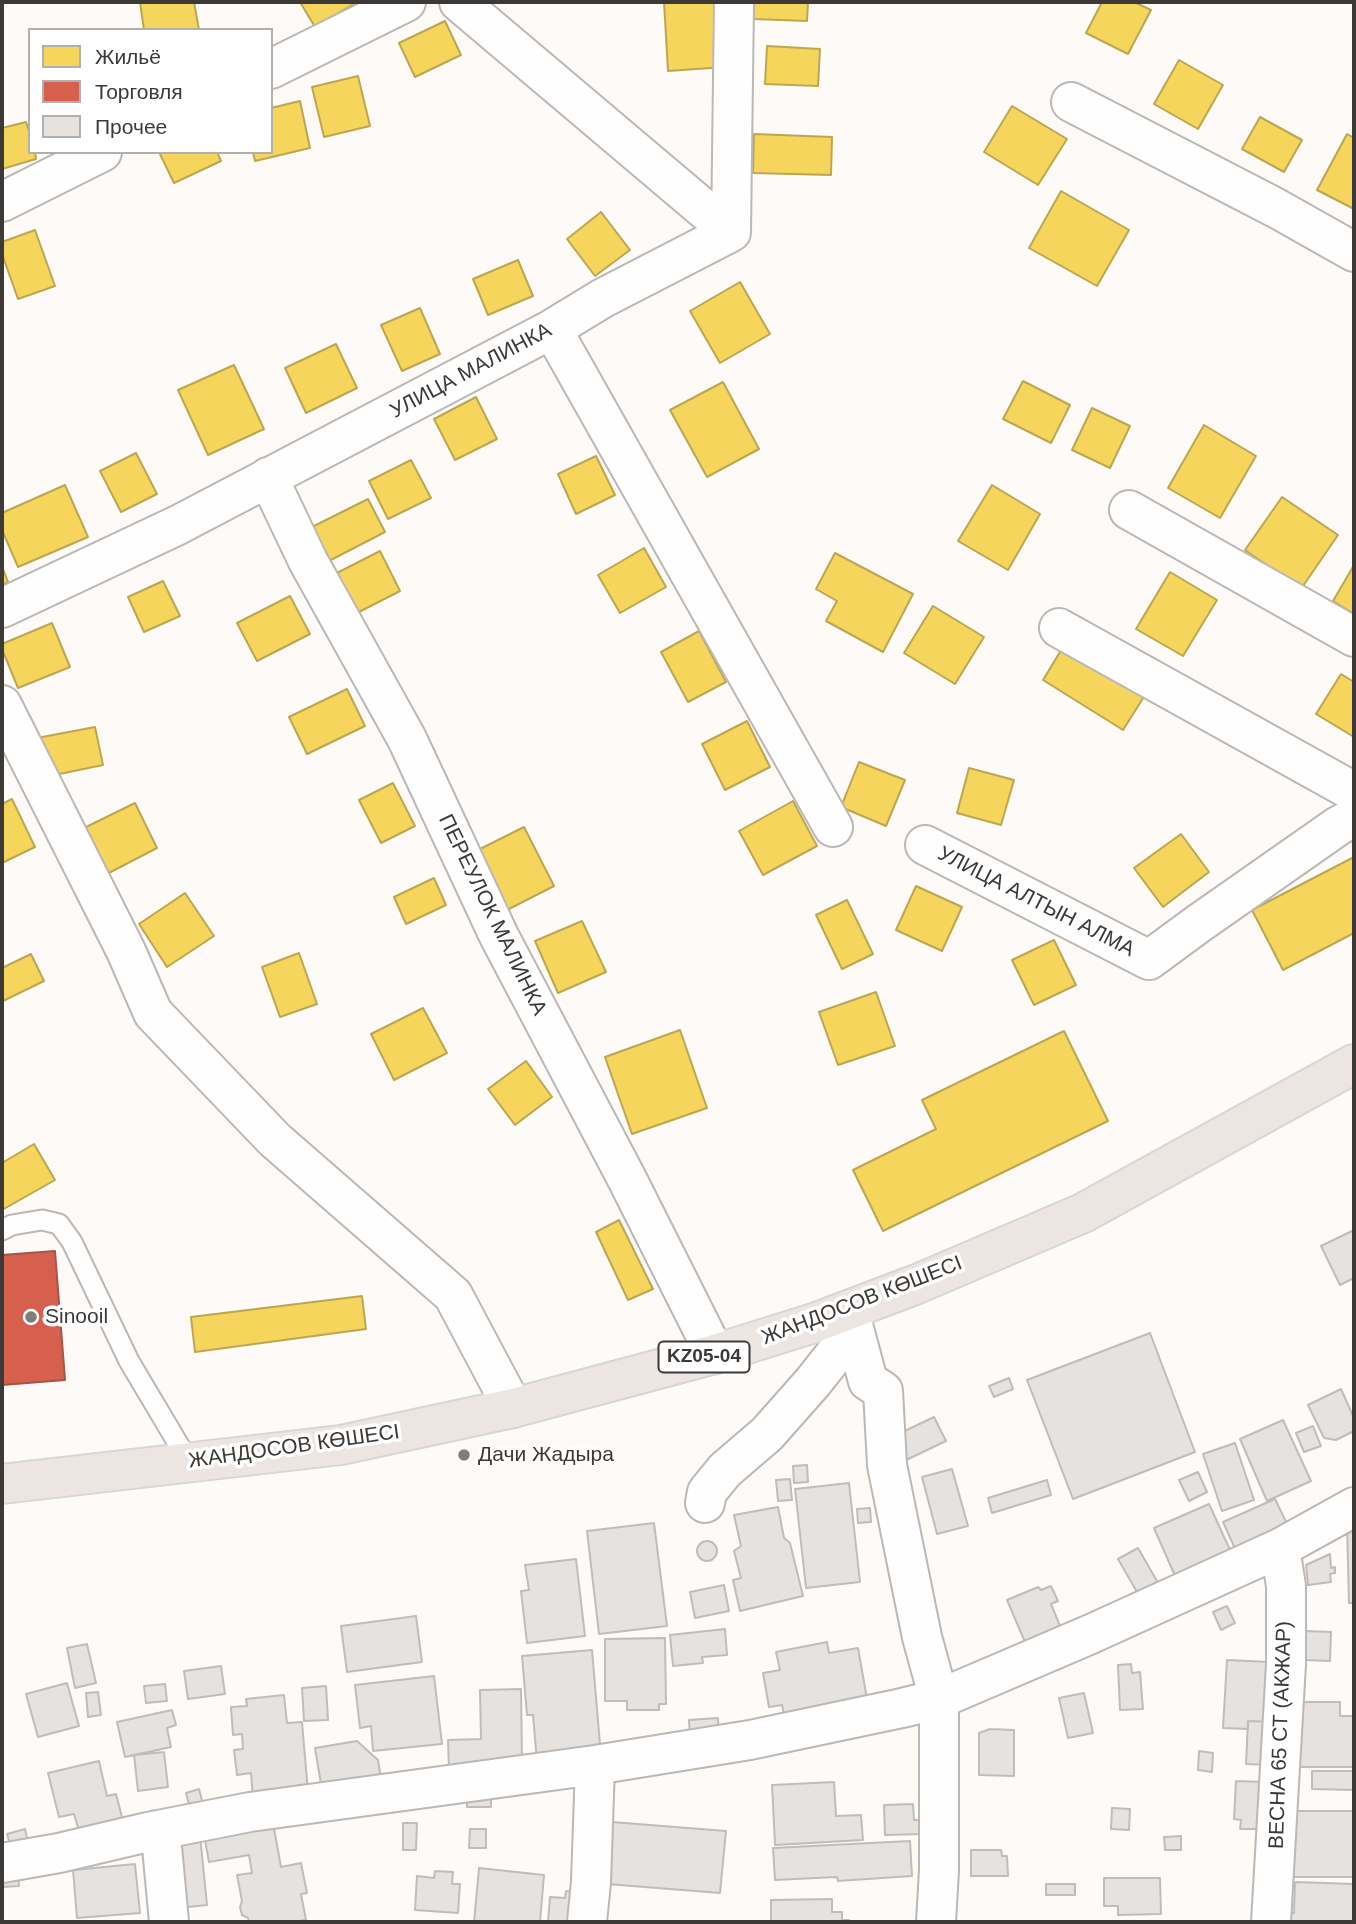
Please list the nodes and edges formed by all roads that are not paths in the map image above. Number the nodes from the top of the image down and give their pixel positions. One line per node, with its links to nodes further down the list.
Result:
1 (406, 2): 4 (street)
2 (459, 2): 8 (street)
3 (734, 2): 8 (street)
4 (273, 68)
5 (1071, 102): 9 (street)
6 (98, 154): 7 (street)
7 (2, 202)
8 (731, 232): 10 (street, УЛИЦА МАЛИНКА)
9 (1354, 252)
10 (552, 329): 11 (street, УЛИЦА МАЛИНКА); 19 (street)
11 (268, 477): 13 (street, УЛИЦА МАЛИНКА); 24 (street, ПЕРЕУЛОК МАЛИНКА)
12 (1129, 510): 15 (street)
13 (2, 608)
14 (1059, 628): 17 (street)
15 (1354, 637)
16 (2, 705): 25 (street)
17 (1354, 792)
18 (1354, 817): 20 (street, УЛИЦА АЛТЫН АЛМА)
19 (833, 827)
20 (925, 845)
21 (1354, 1064): 23 (main road, ЖАНДОСОВ КӨШЕСІ / KZ05-04)
22 (2, 1230): 26 (lane)
23 (851, 1320): 24 (main road, ЖАНДОСОВ КӨШЕСІ / KZ05-04); 28 (street); 31 (street)
24 (715, 1354): 25 (main road, ЖАНДОСОВ КӨШЕСІ / KZ05-04)
25 (513, 1408): 26 (main road, ЖАНДОСОВ КӨШЕСІ / KZ05-04)
26 (189, 1462): 27 (main road, ЖАНДОСОВ КӨШЕСІ / KZ05-04)
27 (2, 1484)
28 (705, 1503)
29 (1354, 1507): 30 (street)
30 (1280, 1548): 31 (street); 38 (street, ВЕСНА 65 СТ (АКЖАР))
31 (939, 1699): 32 (street); 37 (street)
32 (595, 1765): 33 (street); 36 (street)
33 (157, 1830): 34 (street); 35 (street)
34 (2, 1863)
35 (169, 1922)
36 (587, 1922)
37 (936, 1922)
38 (1271, 1922)

